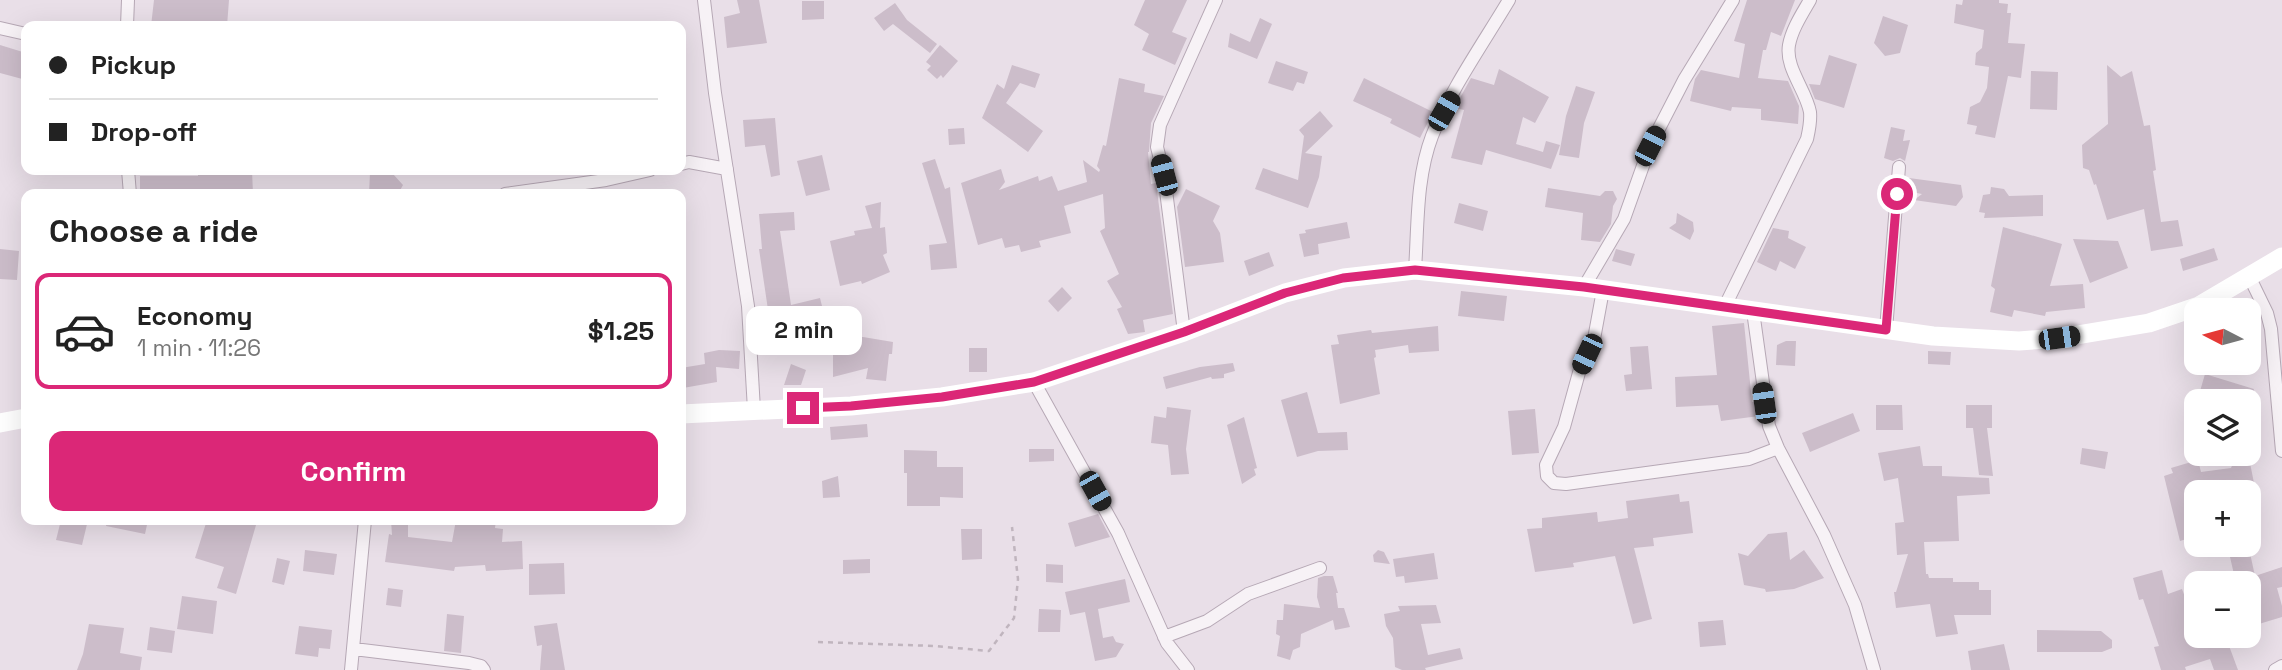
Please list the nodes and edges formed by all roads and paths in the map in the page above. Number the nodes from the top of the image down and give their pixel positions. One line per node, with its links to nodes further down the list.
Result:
1 (128, 0): 7 (street)
2 (704, 0): 12 (street)
3 (1216, 0): 22 (street)
4 (1508, 0): 16 (street)
5 (1733, 0): 18 (street)
6 (1810, 0): 19 (street)
7 (127, 21)
8 (0, 28): 9 (street)
9 (21, 33)
10 (686, 163): 12 (street)
11 (1899, 167): 21 (street)
12 (727, 169): 25 (street)
13 (628, 175): 14 (street)
14 (541, 189)
15 (2282, 257): 17 (street)
16 (1415, 270): 18 (street); 22 (street)
17 (2250, 278): 21 (street); 24 (street)
18 (1593, 288): 19 (street); 29 (street)
19 (1725, 306): 20 (street)
20 (1753, 311): 21 (street); 29 (street)
21 (1886, 330)
22 (1184, 332): 23 (street)
23 (1034, 382): 25 (street); 34 (street)
24 (2280, 406): 30 (street)
25 (754, 411): 26 (street)
26 (686, 414)
27 (21, 419): 28 (street)
28 (0, 423)
29 (1778, 448): 41 (street)
30 (2282, 452)
31 (365, 525): 36 (street)
32 (1012, 527): 35 (path)
33 (1320, 568): 34 (street)
34 (1164, 637): 40 (street)
35 (818, 642)
36 (354, 649): 38 (street); 39 (street)
37 (2282, 666): 42 (street)
38 (351, 670)
39 (484, 670)
40 (1188, 670)
41 (1874, 670)
42 (2275, 670)

